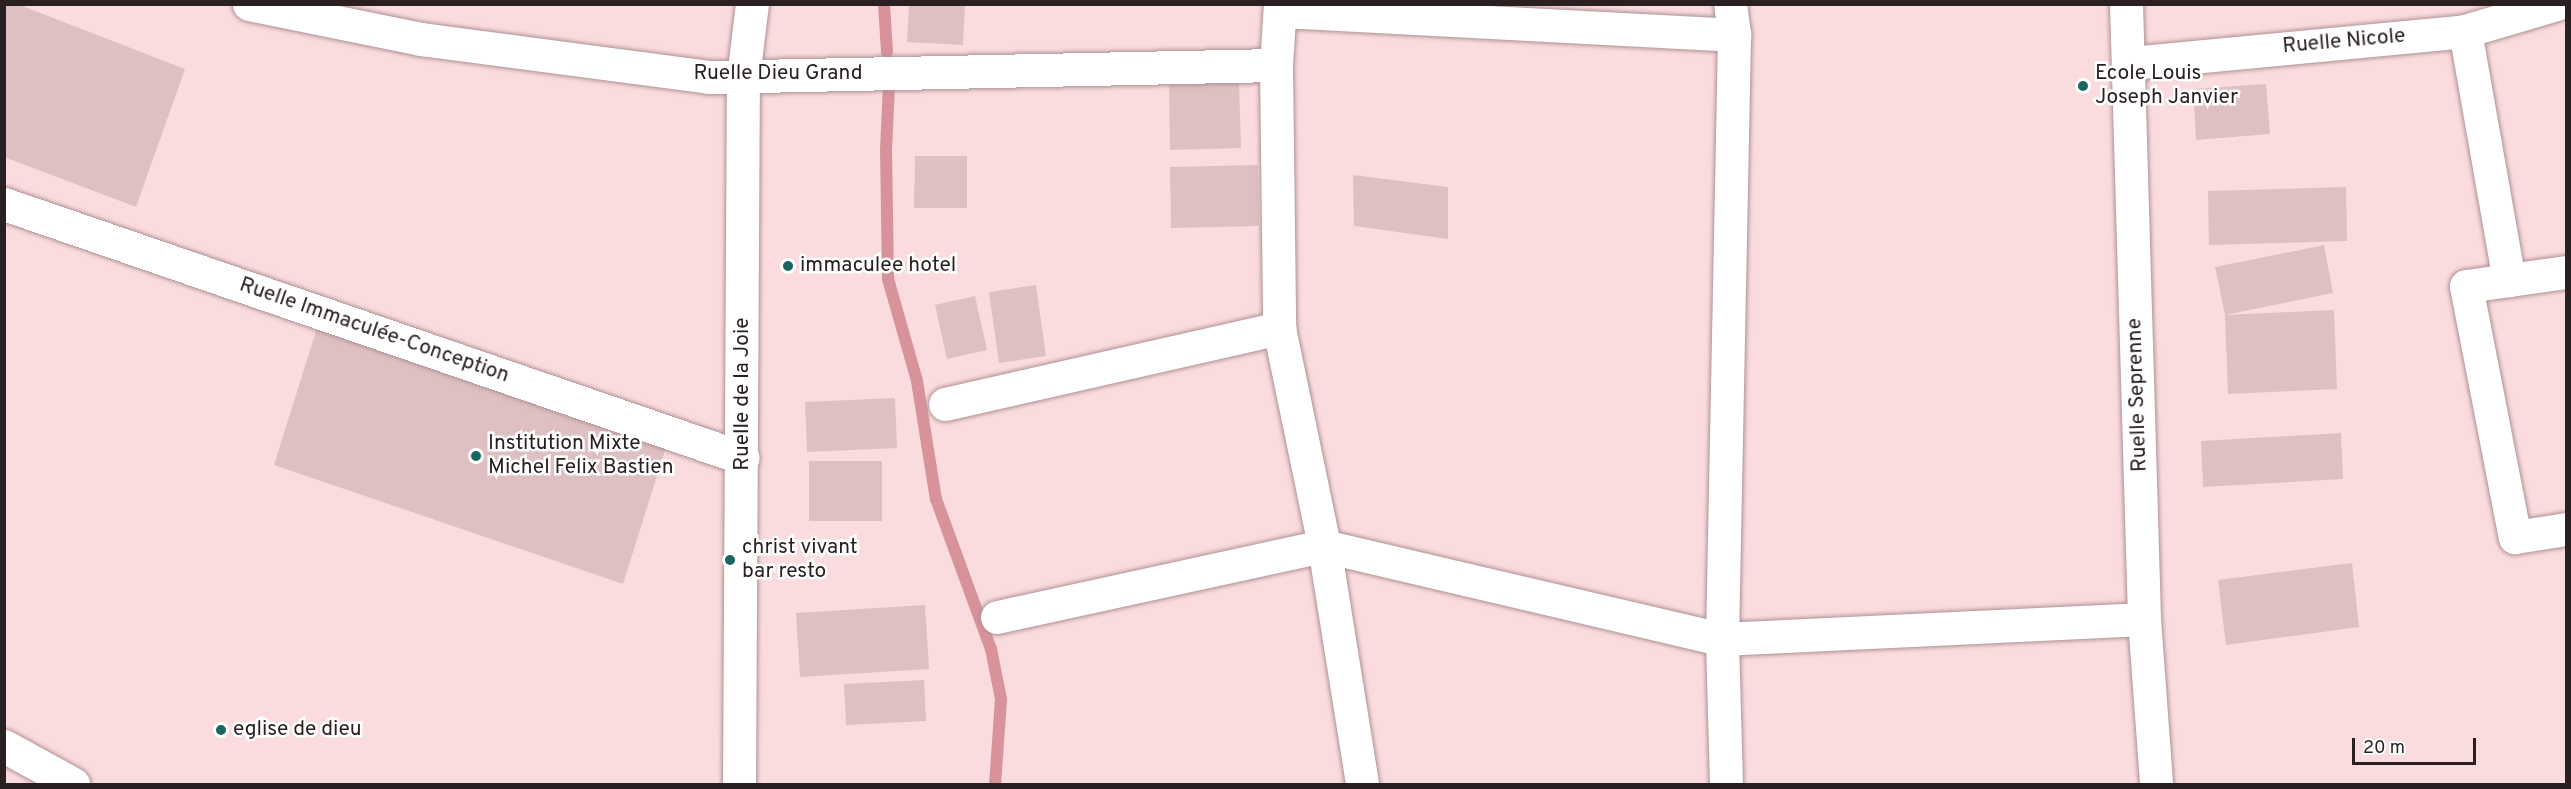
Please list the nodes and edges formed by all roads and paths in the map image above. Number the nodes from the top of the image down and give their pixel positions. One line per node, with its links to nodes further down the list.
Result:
1 (249, 4): 10 (street, Ruelle Dieu Grand)
2 (752, 4): 10 (street, Ruelle de la Joie)
3 (2126, 4): 8 (street, Ruelle Seprenne)
4 (2556, 4): 7 (street, Ruelle Nicole)
5 (1280, 8): 6 (street); 9 (street)
6 (1732, 20): 21 (street)
7 (2465, 31): 8 (street, Ruelle Nicole); 13 (street)
8 (2129, 63): 20 (street, Ruelle Seprenne)
9 (1276, 65): 10 (street, Ruelle Dieu Grand); 14 (street)
10 (743, 77): 16 (street, Ruelle de la Joie)
11 (4, 204): 16 (street, Ruelle Immaculée-Conception)
12 (2566, 272): 13 (street)
13 (2509, 280): 17 (street)
14 (1279, 328): 15 (street); 18 (street)
15 (945, 404)
16 (743, 458): 24 (street, Ruelle de la Joie)
17 (2566, 529)
18 (1324, 546): 19 (street); 21 (street); 25 (street)
19 (997, 617)
20 (2144, 619): 21 (street); 27 (street, Ruelle Seprenne)
21 (1722, 639): 26 (street)
22 (4, 746): 23 (street)
23 (73, 784)
24 (739, 784)
25 (1362, 784)
26 (1726, 784)
27 (2156, 784)

